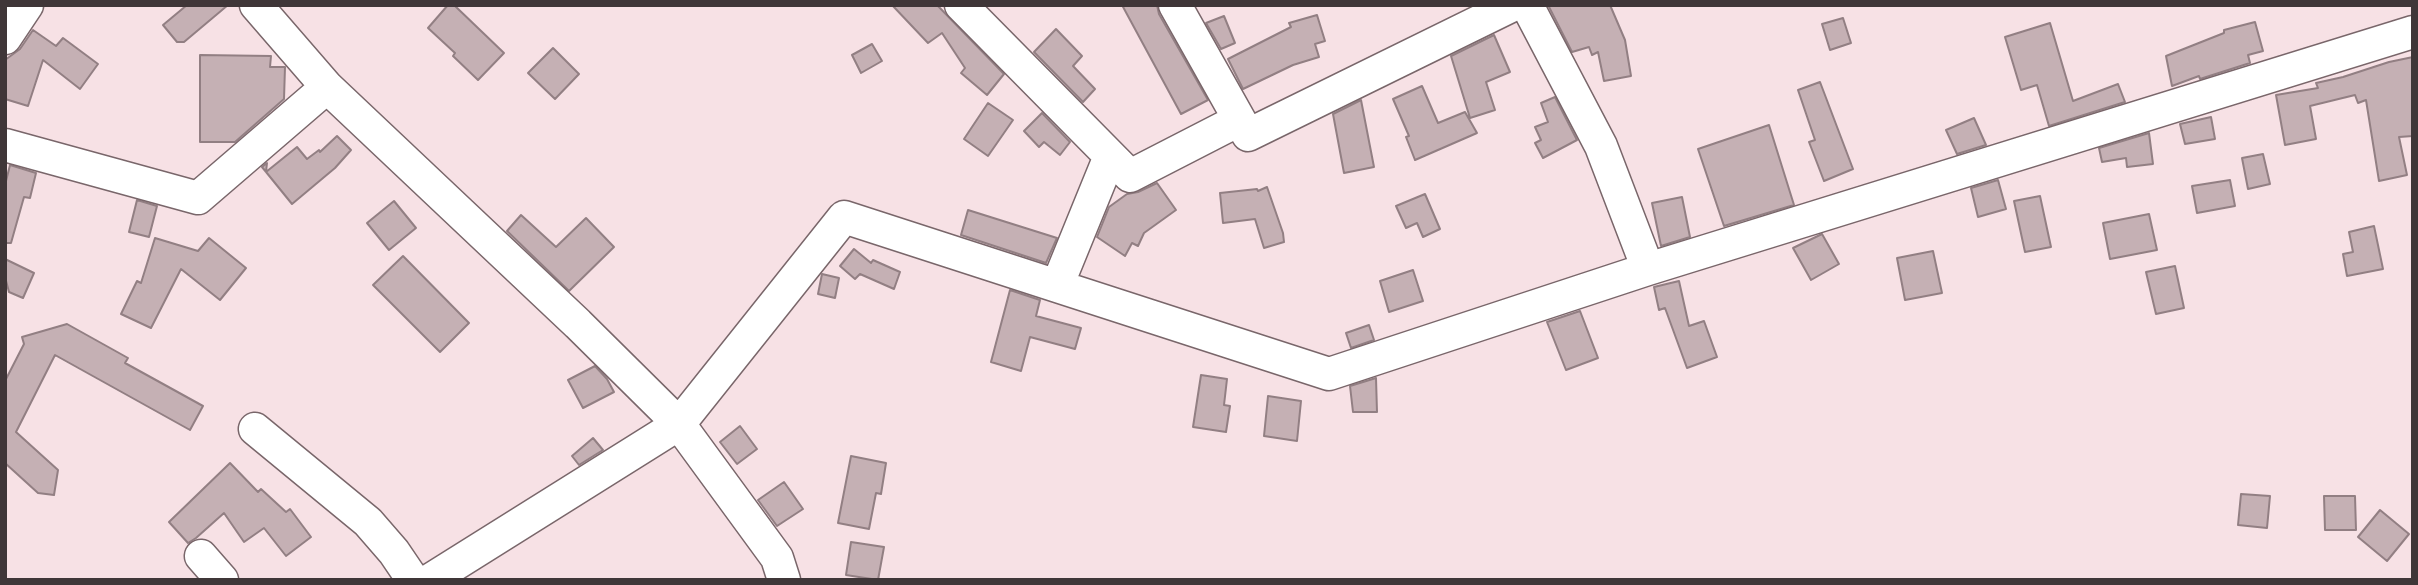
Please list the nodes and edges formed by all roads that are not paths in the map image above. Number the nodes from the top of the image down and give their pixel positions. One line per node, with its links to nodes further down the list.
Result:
1 (27, 5): 8 (street)
2 (256, 5): 9 (street)
3 (961, 5): 12 (street)
4 (1175, 5): 10 (street)
5 (1513, 5): 10 (street)
6 (1527, 5): 13 (street)
7 (2413, 32): 13 (street)
8 (5, 38)
9 (327, 87): 11 (street); 15 (street)
10 (1239, 120): 12 (street)
11 (5, 145)
12 (1110, 156): 14 (street)
13 (1648, 270): 14 (street)
14 (1057, 286): 15 (street)
15 (679, 424): 20 (street); 21 (street)
16 (255, 429): 19 (street)
17 (201, 556): 18 (street)
18 (222, 580)
19 (413, 580)
20 (430, 580)
21 (784, 580)

